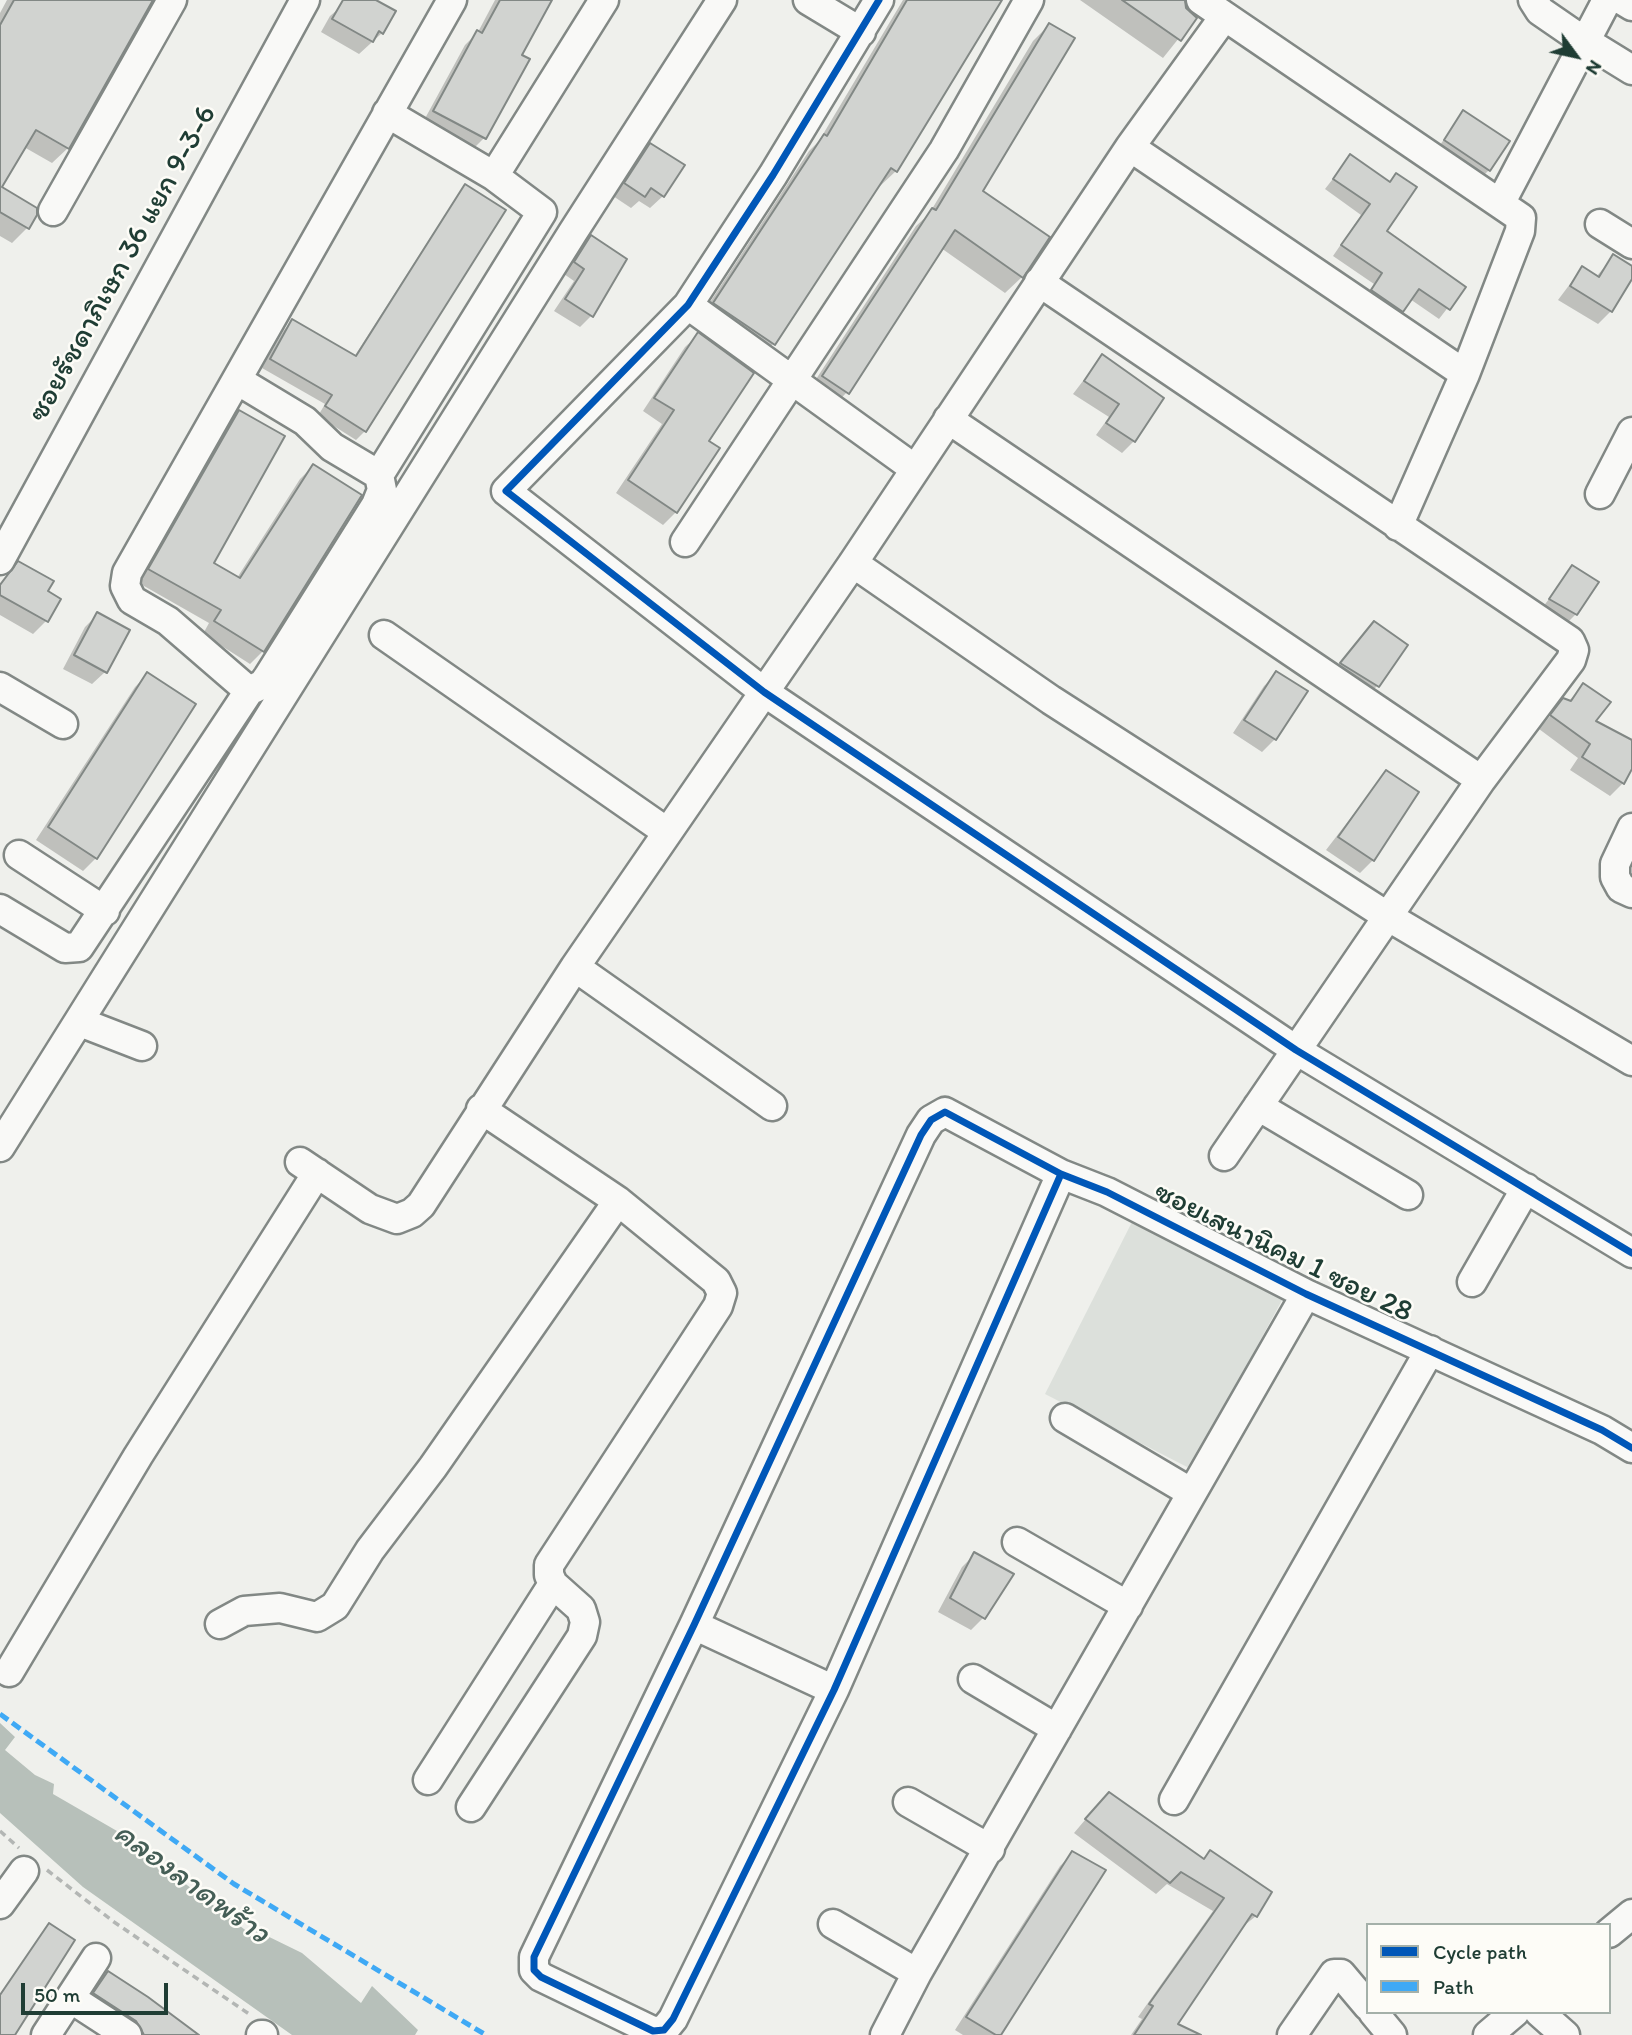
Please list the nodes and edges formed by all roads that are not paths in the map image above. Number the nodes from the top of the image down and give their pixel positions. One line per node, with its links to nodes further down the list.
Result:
1 (172, 0): 22 (street)
2 (305, 0): 37 (street, ซอยรัชดาภิเษก 36 แยก 9-3-6)
3 (452, 0): 18 (street)
4 (604, 0): 20 (street)
5 (722, 0): 53 (street)
6 (808, 0): 15 (street)
7 (879, 0): 15 (street)
8 (1029, 0): 28 (street)
9 (1201, 0): 14 (street)
10 (1533, 0): 16 (street)
11 (1607, 0): 16 (street)
12 (1622, 0): 13 (street)
13 (1632, 6)
14 (1224, 17): 19 (street); 21 (street)
15 (861, 32): 26 (street)
16 (1583, 41): 17 (street); 21 (street)
17 (1632, 70)
18 (387, 113): 20 (street); 29 (street)
19 (1130, 146): 25 (street); 27 (street)
20 (495, 176): 33 (street)
21 (1501, 202): 27 (street)
22 (53, 211)
23 (1600, 223): 24 (street)
24 (1632, 244)
25 (1039, 282): 30 (street); 35 (street)
26 (688, 305): 28 (street); 42 (street)
27 (1465, 374): 35 (street)
28 (792, 378): 32 (street); 36 (street)
29 (237, 380): 33 (street); 41 (street)
30 (948, 419): 32 (street); 44 (street)
31 (1632, 432): 34 (street)
32 (915, 469): 38 (street)
33 (379, 475): 41 (street)
34 (1600, 494)
35 (1398, 526): 44 (street)
36 (685, 542)
37 (0, 561)
38 (853, 563): 42 (street); 51 (street)
39 (384, 635): 46 (street)
40 (0, 687): 43 (street)
41 (249, 691): 50 (street)
42 (764, 692): 46 (street); 55 (street)
43 (64, 724)
44 (1481, 780): 51 (street)
45 (1632, 828): 48 (street)
46 (667, 832): 52 (street)
47 (19, 855): 50 (street)
48 (1627, 891)
49 (0, 909): 50 (street)
50 (105, 911)
51 (1387, 916): 55 (street); 56 (street)
52 (575, 967): 57 (street); 59 (street)
53 (80, 1022): 54 (street); 60 (street)
54 (142, 1046)
55 (1296, 1050): 58 (street); 63 (street)
56 (1632, 1061)
57 (772, 1106)
58 (1258, 1106): 61 (street); 64 (street)
59 (481, 1110): 65 (street); 78 (street)
60 (0, 1147)
61 (1224, 1156)
62 (1061, 1174): 68 (street, ซอยเสนานิคม 1 ซอย 28); 77 (street, ซอยเสนานิคม 1 ซอย 28); 80 (street)
63 (1526, 1188): 66 (street); 67 (street)
64 (1408, 1195)
65 (618, 1201): 74 (street); 76 (street)
66 (1632, 1253)
67 (1472, 1282)
68 (1306, 1294): 69 (street, ซอยเสนานิคม 1 ซอย 28); 72 (street)
69 (1430, 1350): 71 (street, ซอยเสนานิคม 1 ซอย 28); 83 (street)
70 (1065, 1418): 72 (street)
71 (1632, 1448)
72 (1192, 1493): 75 (street)
73 (1017, 1542): 75 (street)
74 (553, 1584): 82 (street); 85 (street)
75 (1128, 1606): 81 (street)
76 (220, 1624)
77 (694, 1625): 80 (street); 80 (street)
78 (9, 1672)
79 (973, 1679): 81 (street)
80 (834, 1690)
81 (1057, 1729): 86 (street)
82 (428, 1780)
83 (1174, 1800)
84 (908, 1802): 86 (street)
85 (471, 1807)
86 (990, 1849): 93 (street)
87 (30, 1863): 88 (street)
88 (0, 1904)
89 (1632, 1914): 91 (street)
90 (832, 1924): 93 (street)
91 (1611, 1931)
92 (96, 1958): 94 (street)
93 (917, 1973): 101 (street)
94 (70, 1998): 99 (street); 100 (street)
95 (1366, 2004): 102 (street)
96 (1375, 2014): 103 (street)
97 (1513, 2014): 104 (street)
98 (1541, 2014): 105 (street)
99 (46, 2035)
100 (127, 2035)
101 (885, 2035)
102 (1292, 2035)
103 (1392, 2035)
104 (1488, 2035)
105 (1565, 2035)

